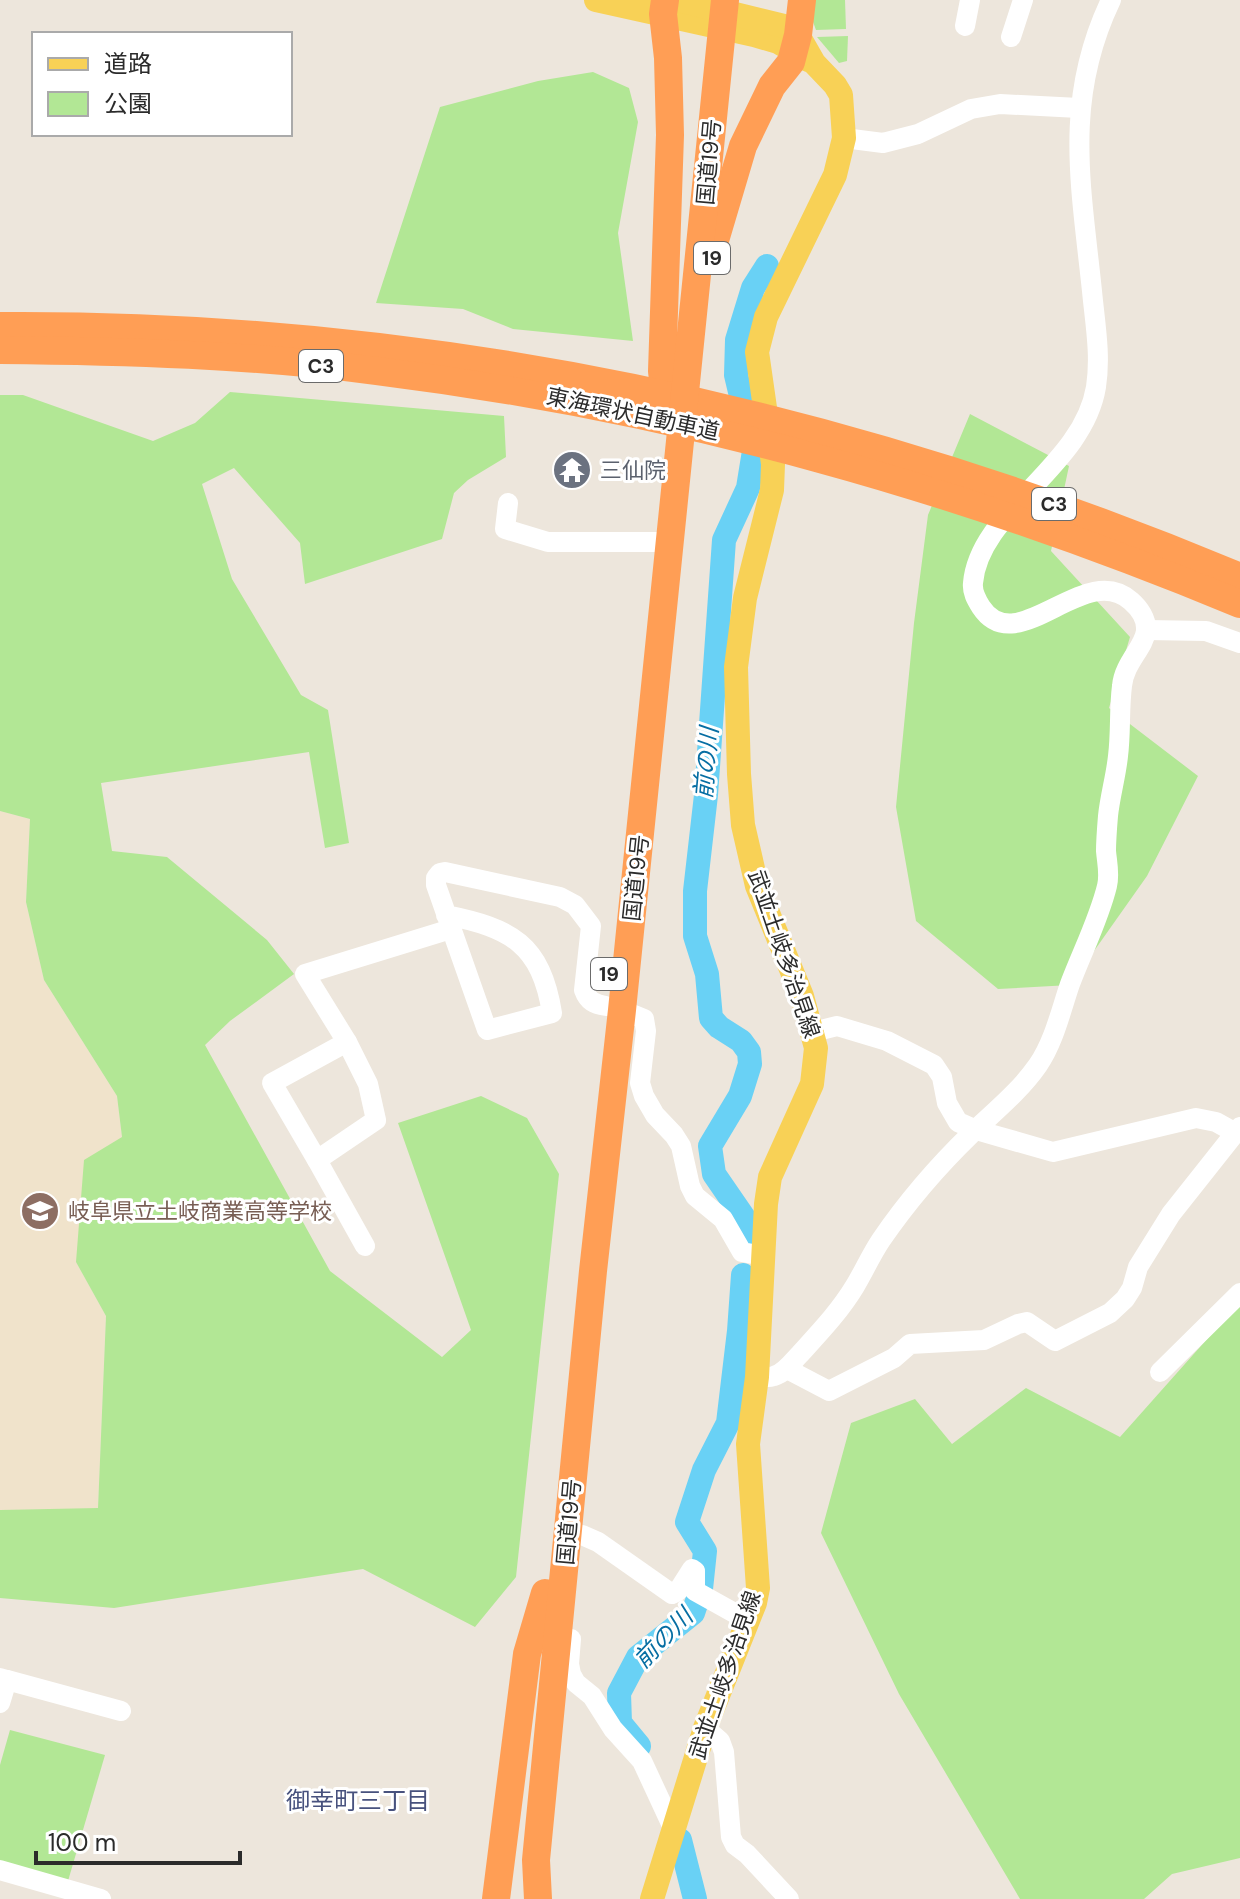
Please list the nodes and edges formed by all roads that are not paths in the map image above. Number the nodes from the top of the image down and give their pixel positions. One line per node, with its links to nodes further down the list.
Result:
1 (596, 0): 9 (main road, 武並土岐多治見線)
2 (709, 0): 13 (highway, 国道19号 / 19)
3 (725, 0): 13 (highway, 国道19号 / 19)
4 (792, 0): 12 (street)
5 (802, 0): 12 (highway, 19)
6 (970, 0): 10 (street)
7 (1023, 0): 11 (street)
8 (1111, 0): 14 (street)
9 (669, 5): 12 (main road, 武並土岐多治見線); 18 (highway, 19)
10 (965, 26)
11 (1011, 37)
12 (798, 45): 15 (main road, 武並土岐多治見線); 19 (highway, 19)
13 (712, 49): 18 (highway, 国道19号 / 19); 19 (highway, 国道19号 / 19)
14 (1079, 108): 15 (street); 24 (street)
15 (844, 138): 28 (main road, 武並土岐多治見線)
16 (0, 326): 18 (highway, 東海環状自動車道 / C3)
17 (0, 350): 18 (highway, 東海環状自動車道 / C3)
18 (648, 404): 21 (highway, 国道19号 / 19); 22 (highway, 東海環状自動車道 / C3); 23 (highway, 東海環状自動車道 / C3)
19 (675, 496): 27 (highway, 国道19号 / 19)
20 (508, 503): 21 (street)
21 (656, 542): 27 (highway, 国道19号 / 19)
22 (1240, 577)
23 (1240, 604)
24 (1146, 630): 25 (street); 31 (street)
25 (1240, 643)
26 (448, 922): 26 (street); 27 (street); 29 (street)
27 (614, 1008): 34 (street); 39 (highway, 国道19号 / 19); 41 (highway, 国道19号 / 19)
28 (813, 1032): 31 (street); 34 (main road, 武並土岐多治見線)
29 (347, 1042): 32 (street); 32 (street)
30 (1237, 1129): 31 (street); 36 (street)
31 (976, 1130): 36 (street)
32 (317, 1160): 33 (street)
33 (365, 1246)
34 (763, 1256): 38 (main road, 武並土岐多治見線)
35 (1240, 1293): 37 (street)
36 (787, 1369): 38 (street)
37 (1160, 1372)
38 (757, 1377): 42 (main road, 武並土岐多治見線)
39 (574, 1467): 40 (street); 52 (highway, 国道19号 / 19)
40 (582, 1535): 42 (street); 47 (street)
41 (545, 1593): 50 (highway); 51 (highway, 国道19号 / 19)
42 (747, 1620): 46 (main road, 武並土岐多治見線)
43 (3, 1679): 44 (street); 45 (street)
44 (0, 1703)
45 (121, 1711)
46 (705, 1728): 47 (main road, 武並土岐多治見線); 54 (street)
47 (674, 1830): 53 (main road, 武並土岐多治見線)
48 (0, 1870): 49 (street)
49 (101, 1899)
50 (496, 1899)
51 (522, 1899)
52 (538, 1899)
53 (652, 1899)
54 (789, 1899)

